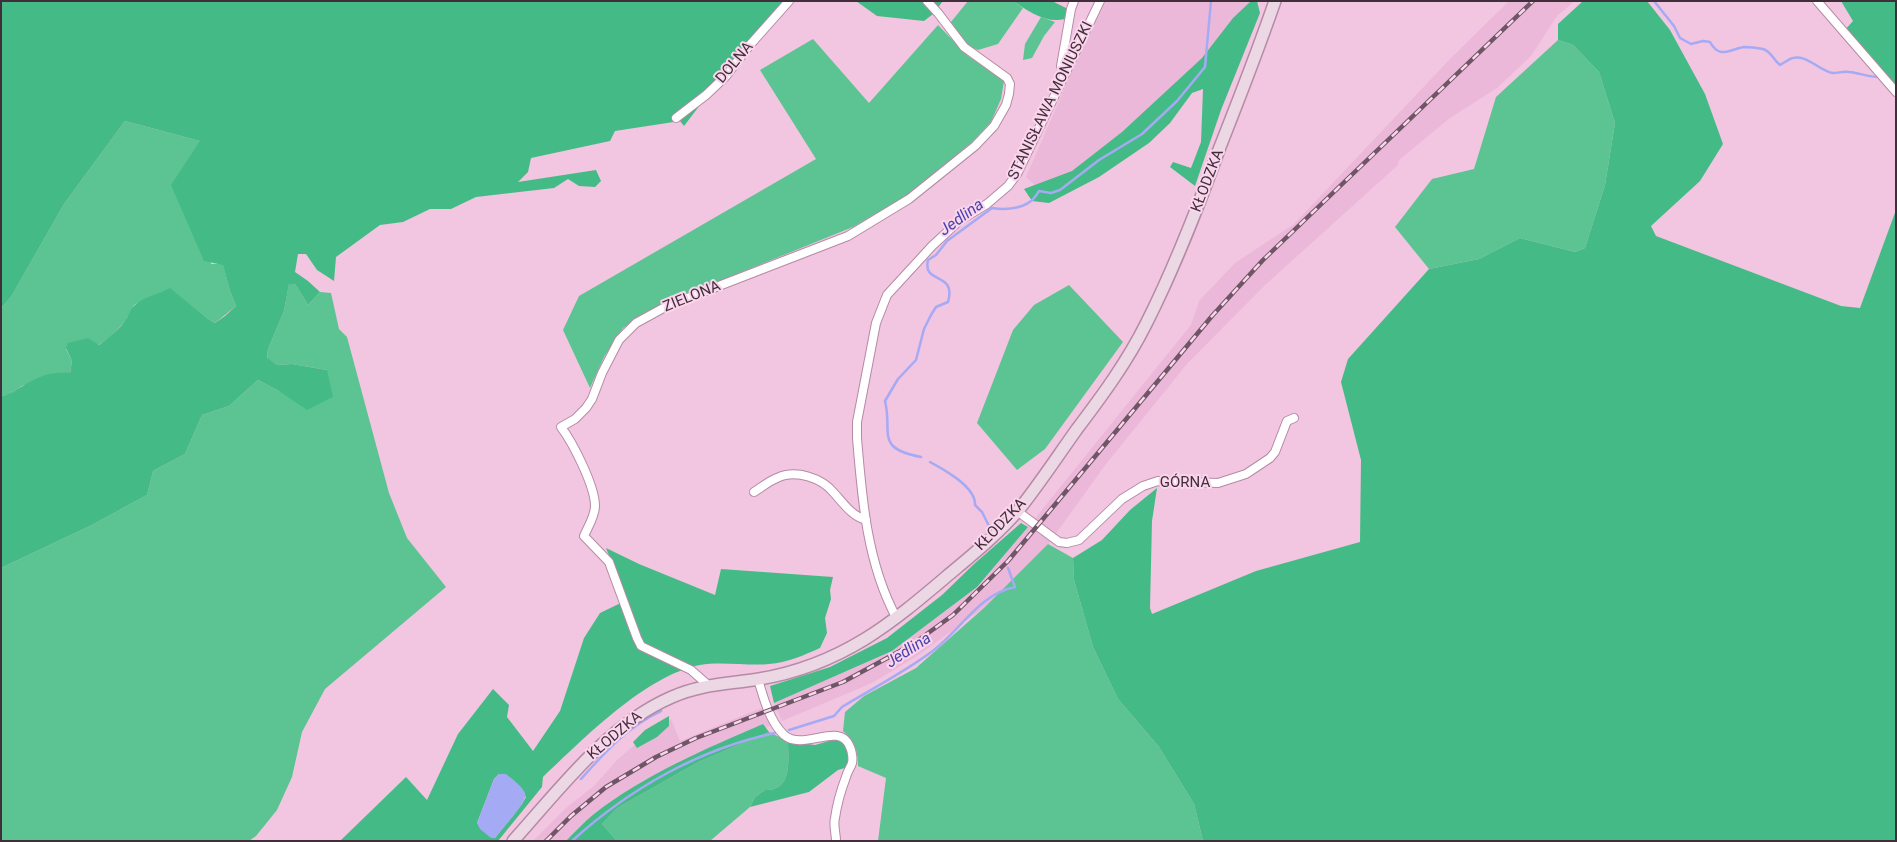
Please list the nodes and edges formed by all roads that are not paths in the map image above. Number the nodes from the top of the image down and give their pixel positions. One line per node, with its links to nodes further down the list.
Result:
1 (789, 1): 9 (street, DOLNA)
2 (927, 1): 16 (street, ZIELONA)
3 (1074, 1): 7 (street)
4 (1100, 1): 7 (street, STANISŁAWA MONIUSZKI)
5 (1817, 1): 8 (street)
6 (1274, 4): 12 (main road, KŁODZKA)
7 (1066, 73): 13 (street, STANISŁAWA MONIUSZKI)
8 (1896, 92)
9 (676, 118)
10 (1294, 418): 12 (street, GÓRNA)
11 (754, 492): 13 (street)
12 (1017, 511): 14 (main road, KŁODZKA)
13 (866, 520): 14 (street, STANISŁAWA MONIUSZKI)
14 (896, 617): 15 (main road, KŁODZKA)
15 (758, 679): 16 (main road, KŁODZKA); 18 (street)
16 (708, 685): 17 (main road, KŁODZKA)
17 (513, 841)
18 (836, 841)

